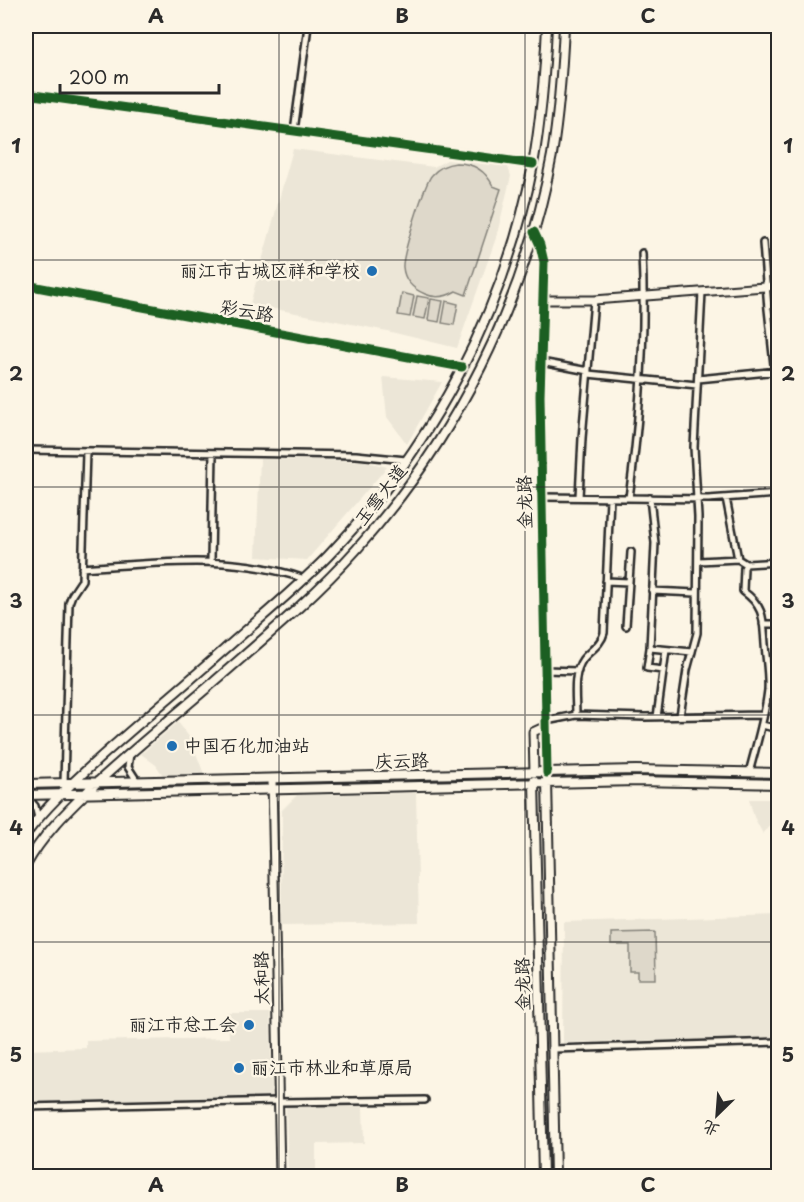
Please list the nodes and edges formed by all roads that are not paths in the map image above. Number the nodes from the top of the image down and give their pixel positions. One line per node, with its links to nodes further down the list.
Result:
1 (308, 26): 5 (street)
2 (547, 26): 6 (main road, 玉雪大道)
3 (564, 26): 7 (main road, 玉雪大道)
4 (26, 94): 5 (street)
5 (294, 131): 6 (street)
6 (533, 164): 18 (main road, 玉雪大道)
7 (534, 232): 15 (street, 金龙路); 64 (main road, 玉雪大道)
8 (763, 243): 12 (street)
9 (642, 253): 14 (street)
10 (26, 285): 18 (street, 彩云路)
11 (778, 286): 12 (street)
12 (766, 287): 13 (street); 19 (street)
13 (702, 292): 14 (street); 22 (street)
14 (644, 297): 16 (street); 21 (street)
15 (543, 300): 16 (street); 17 (street, 金龙路)
16 (594, 300): 20 (street)
17 (540, 362): 20 (street); 29 (street, 金龙路)
18 (462, 367): 27 (main road, 玉雪大道)
19 (777, 371): 22 (street); 23 (street)
20 (588, 373): 21 (street); 30 (street)
21 (641, 379): 22 (street); 32 (street)
22 (697, 382): 35 (street)
23 (778, 402)
24 (26, 450): 25 (street)
25 (86, 452): 26 (street); 42 (street)
26 (213, 453): 27 (street); 38 (street)
27 (406, 460): 43 (main road, 玉雪大道)
28 (778, 494): 34 (street)
29 (542, 497): 30 (street); 54 (street, 金龙路)
30 (579, 497): 31 (street)
31 (610, 498): 32 (street); 44 (street)
32 (629, 498): 33 (street)
33 (650, 498): 35 (street); 46 (street)
34 (726, 498): 35 (street); 37 (street)
35 (697, 499): 39 (street)
36 (631, 552): 45 (street)
37 (738, 559): 39 (street); 41 (street)
38 (211, 561): 42 (street); 43 (street)
39 (699, 561): 47 (street)
40 (778, 562): 41 (street)
41 (746, 564): 48 (street)
42 (82, 568): 71 (street)
43 (305, 579): 71 (main road, 玉雪大道)
44 (606, 581): 45 (street); 56 (street)
45 (629, 582): 50 (street)
46 (652, 591): 47 (street); 51 (street)
47 (696, 593): 53 (street)
48 (763, 624): 49 (street); 58 (street)
49 (778, 624)
50 (626, 626)
51 (650, 648): 52 (street); 55 (street)
52 (666, 650): 53 (street); 55 (street)
53 (692, 652): 59 (street)
54 (545, 670): 56 (street); 61 (street, 金龙路)
55 (663, 670): 60 (street)
56 (578, 671): 57 (street)
57 (576, 715): 60 (street); 61 (street)
58 (764, 715): 59 (street); 62 (street)
59 (680, 716): 60 (street)
60 (657, 717)
61 (546, 723): 66 (street, 金龙路); 67 (street, 金龙路)
62 (762, 724): 63 (street); 65 (street)
63 (778, 729)
64 (130, 753): 70 (street); 72 (main road, 玉雪大道)
65 (749, 772): 67 (main road, 庆云路); 68 (main road, 庆云路)
66 (534, 773): 67 (main road, 庆云路); 69 (main road, 庆云路); 74 (main road, 金龙路)
67 (547, 773): 75 (main road, 金龙路)
68 (778, 773)
69 (272, 779): 70 (main road, 庆云路); 77 (street, 太和路)
70 (138, 782): 72 (main road, 庆云路)
71 (68, 783): 72 (main road, 庆云路); 73 (main road, 庆云路); 78 (main road, 玉雪大道)
72 (98, 783): 79 (main road, 玉雪大道)
73 (26, 784)
74 (534, 784): 75 (main road, 庆云路); 77 (main road, 庆云路); 90 (main road, 金龙路)
75 (547, 784): 76 (main road, 庆云路); 85 (main road, 金龙路)
76 (778, 784)
77 (272, 790): 79 (main road, 庆云路); 87 (street, 太和路)
78 (61, 794): 79 (main road, 庆云路); 80 (main road, 庆云路); 81 (main road, 玉雪大道)
79 (86, 794): 83 (main road, 玉雪大道)
80 (26, 796): 81 (street)
81 (38, 818): 82 (main road, 玉雪大道)
82 (26, 834)
83 (26, 865)
84 (778, 1042): 85 (street)
85 (552, 1049): 91 (main road, 金龙路)
86 (425, 1100): 87 (street)
87 (279, 1102): 88 (street); 89 (street, 太和路)
88 (26, 1107)
89 (280, 1176)
90 (543, 1176)
91 (555, 1176)

